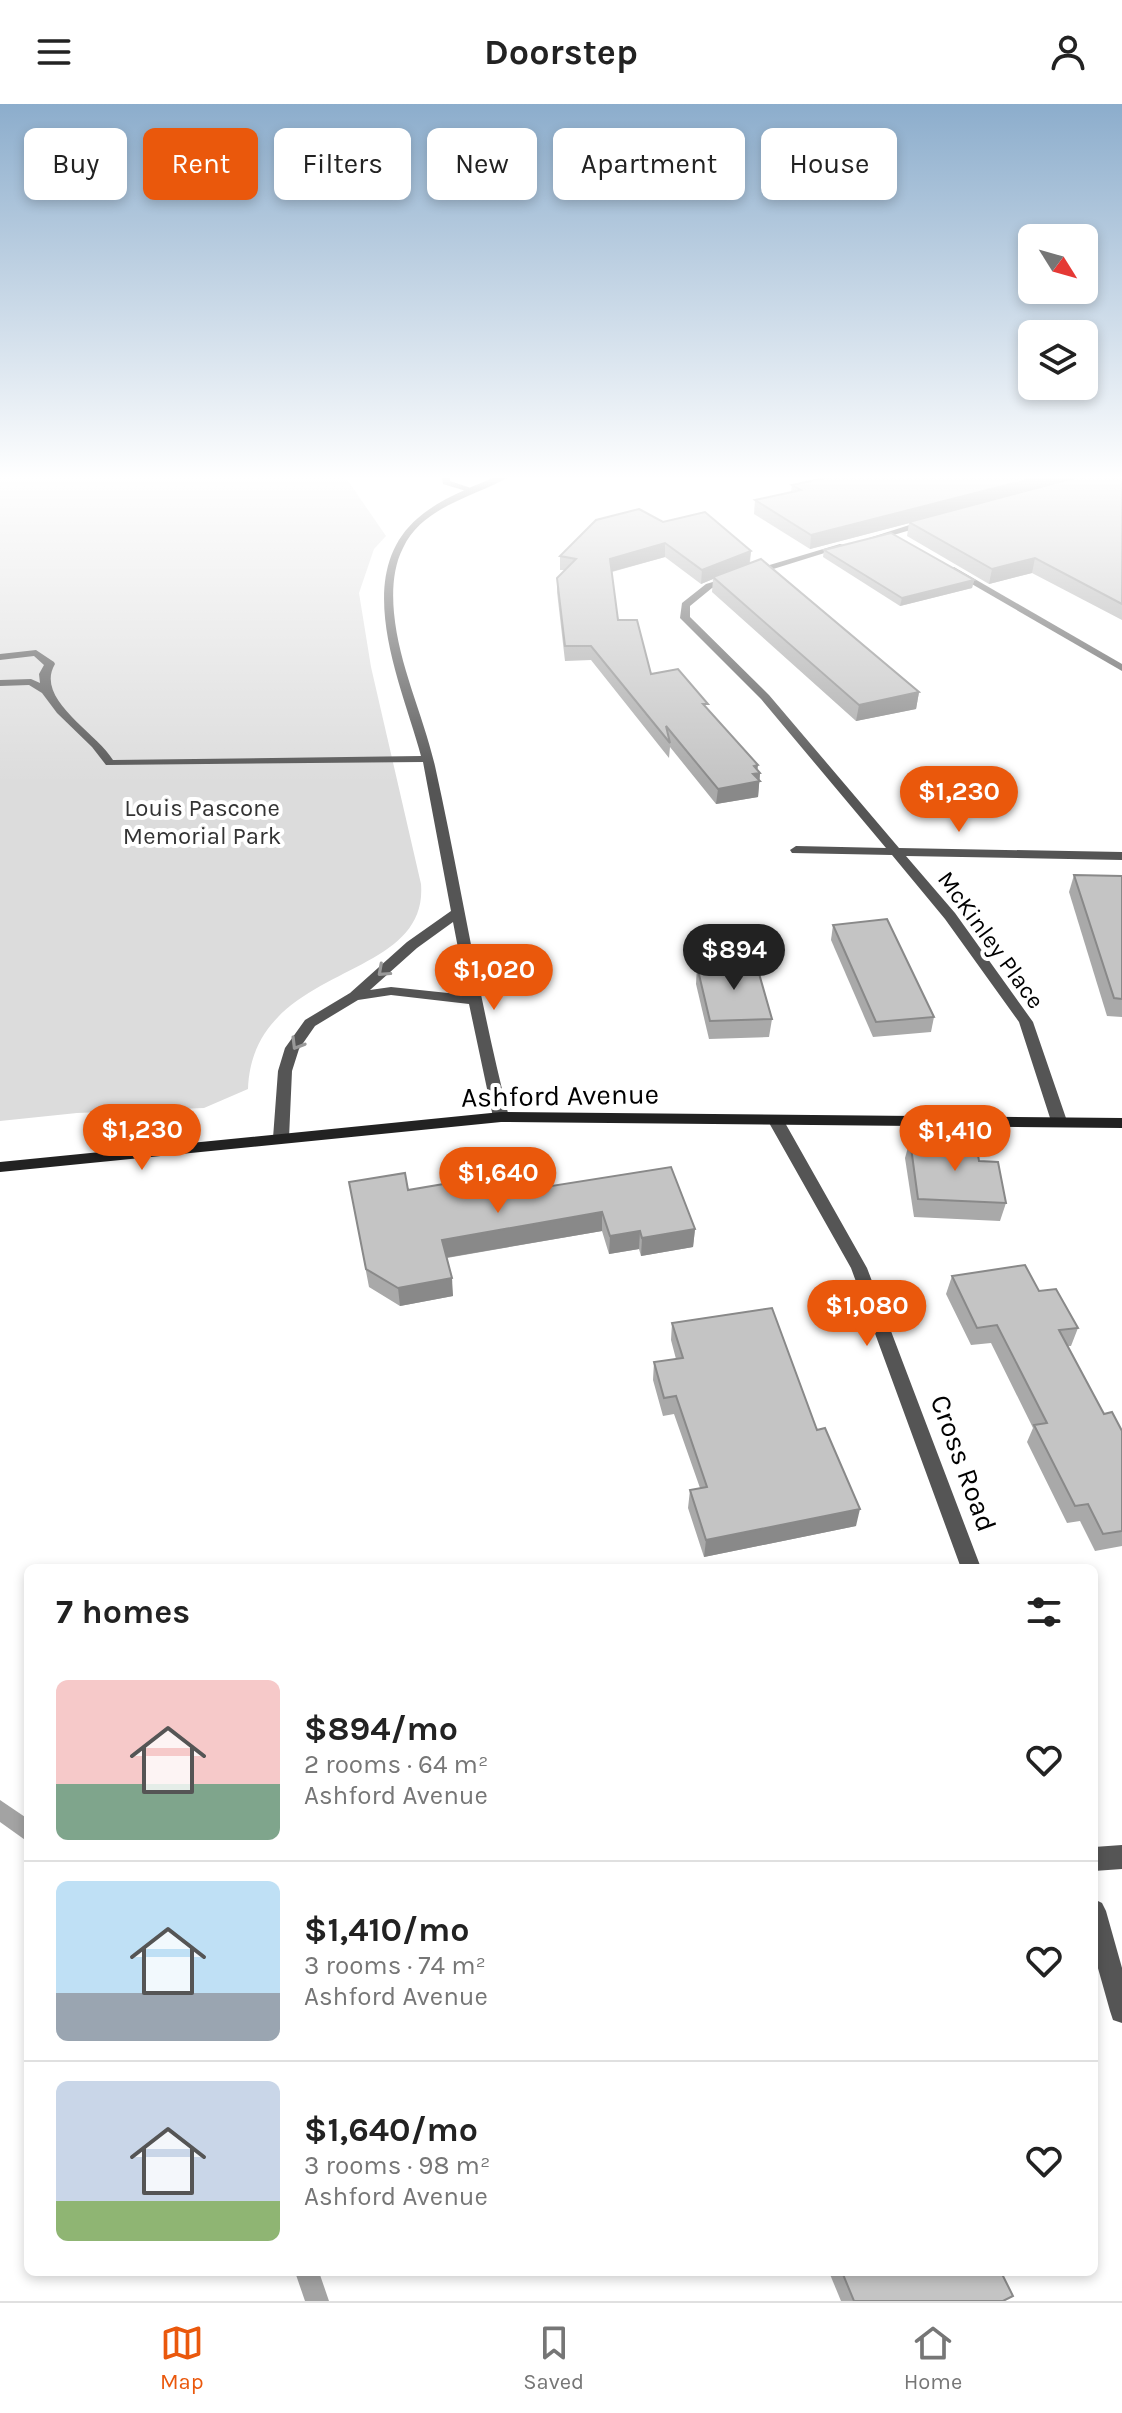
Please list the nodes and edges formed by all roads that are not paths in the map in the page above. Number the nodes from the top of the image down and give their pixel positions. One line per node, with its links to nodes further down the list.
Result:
1 (392, 578): 8 (street)
2 (731, 578): 10 (street, McKinley Place)
3 (967, 578): 5 (street)
4 (0, 657): 7 (street)
5 (1122, 668)
6 (0, 683): 7 (street)
7 (46, 691): 8 (street)
8 (427, 759): 12 (street)
9 (796, 850): 10 (street)
10 (895, 851): 11 (street); 17 (street, McKinley Place)
11 (1122, 856)
12 (456, 914): 13 (street, one-way to 13); 14 (street)
13 (355, 996): 14 (street); 19 (street, one-way to 19)
14 (473, 1000): 15 (street)
15 (501, 1117): 16 (main road, Ashford Avenue); 19 (main road, Ashford Avenue)
16 (776, 1121): 17 (main road, Ashford Avenue); 21 (street, Cross Road)
17 (1059, 1121): 18 (main road, Ashford Avenue)
18 (1122, 1123)
19 (281, 1138): 20 (main road, Ashford Avenue)
20 (0, 1167)
21 (970, 1564)
22 (1122, 1857): 23 (street)
23 (1098, 1859)
24 (1098, 1925): 25 (street)
25 (1122, 2011)

